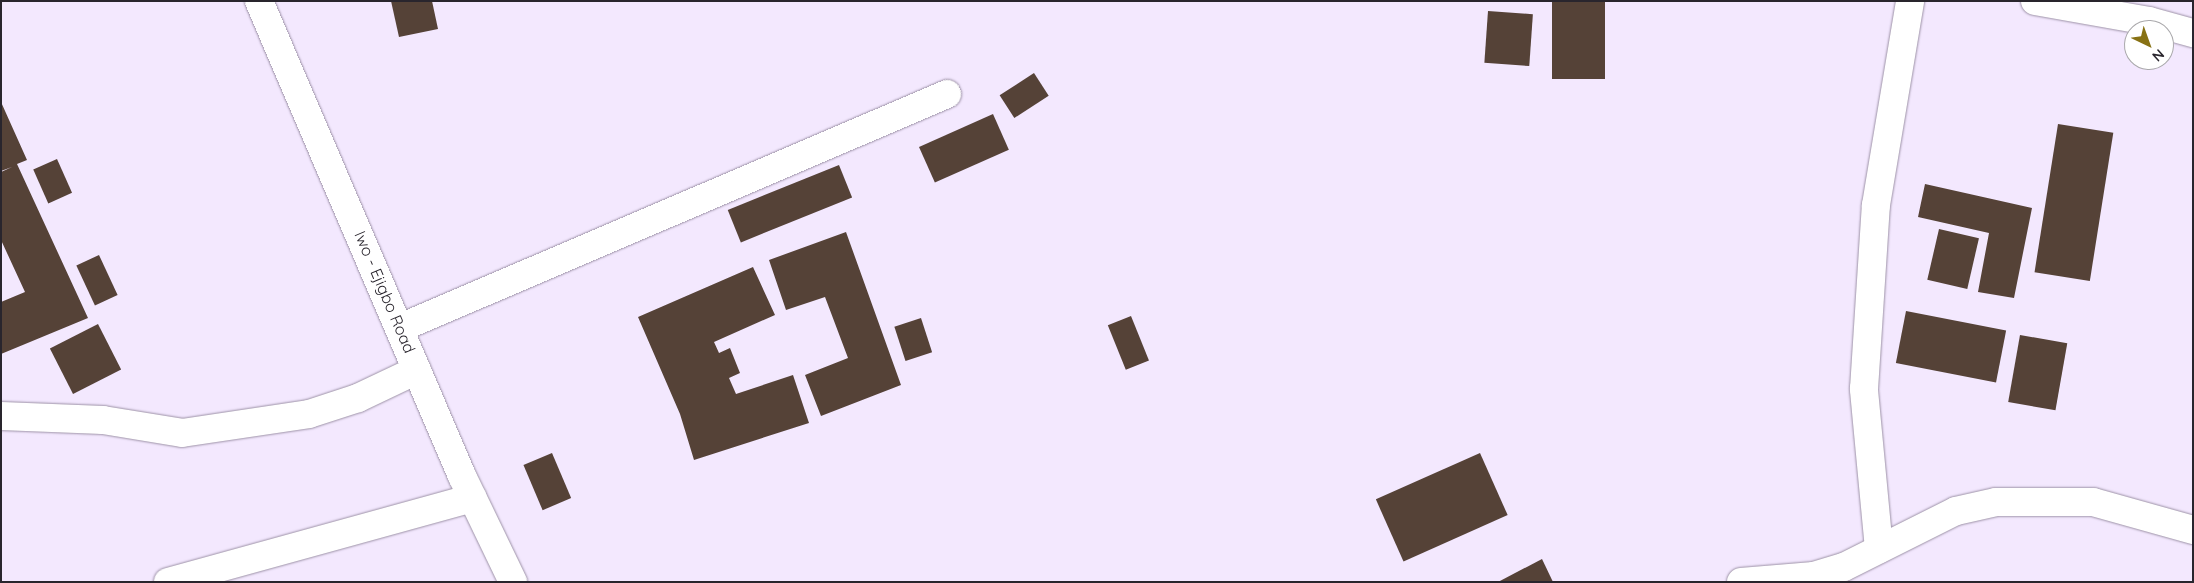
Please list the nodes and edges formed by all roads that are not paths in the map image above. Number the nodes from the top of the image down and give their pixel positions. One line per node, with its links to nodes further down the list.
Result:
1 (260, 1): 6 (street, Iwo - Ejigbo Road)
2 (1910, 1): 11 (street)
3 (2035, 1): 4 (street)
4 (2193, 33)
5 (947, 94): 6 (street)
6 (400, 328): 7 (street, Iwo - Ejigbo Road)
7 (417, 370): 8 (street); 9 (street, Iwo - Ejigbo Road)
8 (1, 416)
9 (473, 498): 12 (street); 13 (street, Iwo - Ejigbo Road)
10 (2193, 530): 11 (street)
11 (1879, 549): 14 (street)
12 (168, 582)
13 (513, 582)
14 (1741, 582)

